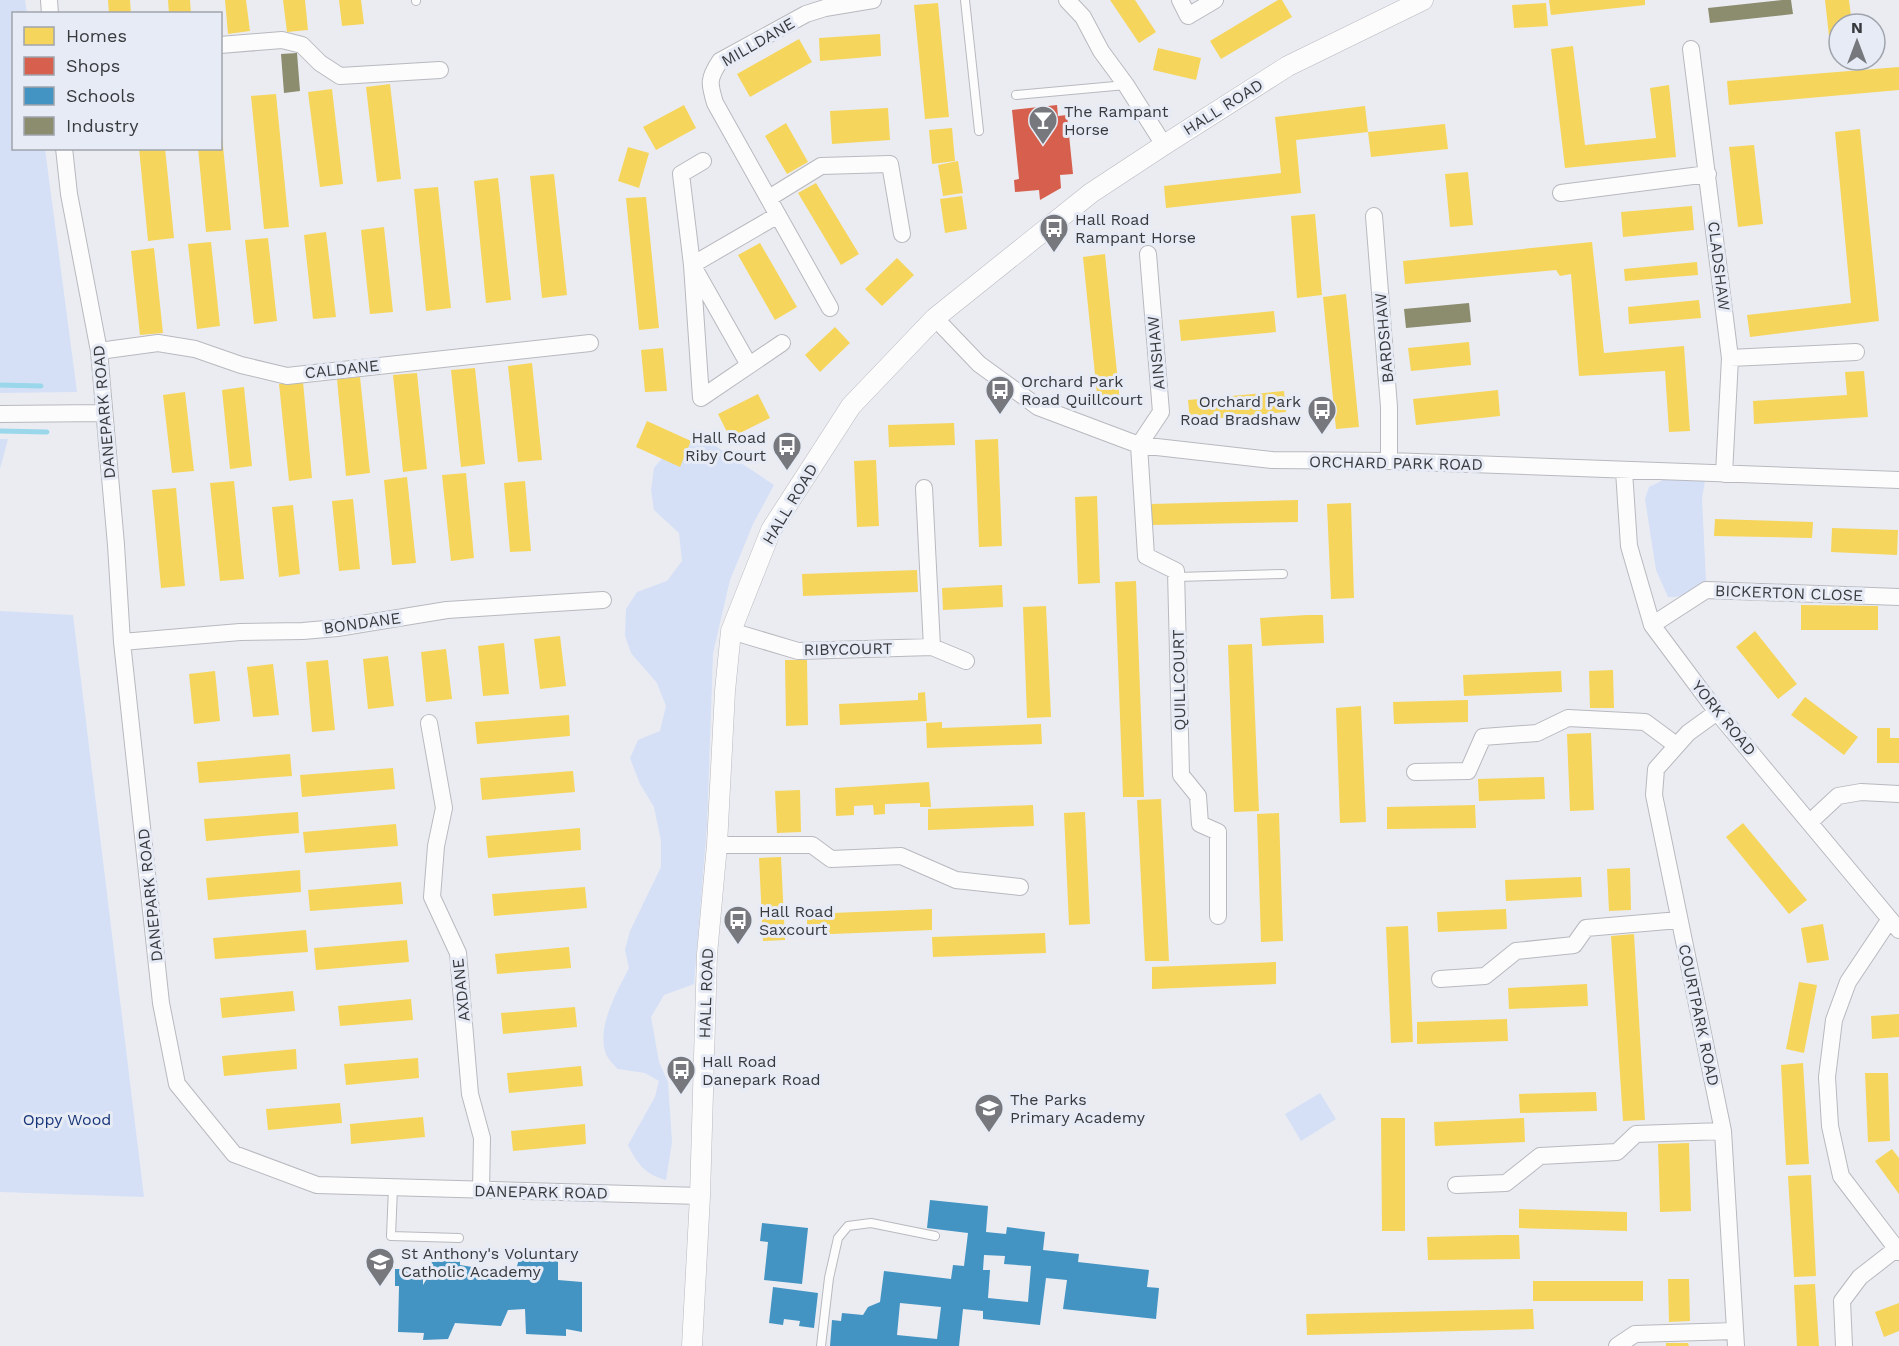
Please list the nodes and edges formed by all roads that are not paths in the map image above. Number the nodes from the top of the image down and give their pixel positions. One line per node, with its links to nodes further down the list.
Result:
1 (873, 0): 18 (street, MILLDANE)
2 (965, 0): 12 (lane)
3 (1067, 0): 10 (street)
4 (1180, 0): 5 (street)
5 (1215, 0)
6 (1423, 0): 13 (street, HALL ROAD)
7 (222, 45): 9 (street)
8 (1691, 49): 16 (street, CLADSHAW)
9 (440, 70)
10 (1126, 85): 11 (lane); 13 (street)
11 (1016, 95)
12 (979, 131)
13 (1164, 145): 25 (street, HALL ROAD)
14 (64, 150): 28 (street, DANEPARK ROAD)
15 (703, 161): 23 (street)
16 (1708, 174): 17 (street); 30 (street, CLADSHAW)
17 (1561, 193)
18 (769, 198): 19 (street, MILLDANE); 21 (street)
19 (778, 214): 23 (street); 24 (street, MILLDANE)
20 (1374, 216): 35 (street, BARDSHAW)
21 (902, 234)
22 (1148, 254): 34 (street, AINSHAW)
23 (692, 265): 31 (street); 31 (street)
24 (830, 308)
25 (935, 318): 34 (street, ORCHARD PARK ROAD); 45 (street, HALL ROAD)
26 (590, 343): 28 (street, CALDANE)
27 (782, 343): 31 (street)
28 (99, 351): 32 (street, DANEPARK ROAD)
29 (1856, 352): 30 (street)
30 (1730, 358): 37 (street, CLADSHAW)
31 (749, 365)
32 (104, 413): 33 (street); 46 (street, DANEPARK ROAD)
33 (0, 414)
34 (1139, 445): 35 (street, ORCHARD PARK ROAD); 41 (street)
35 (1389, 461): 36 (street, ORCHARD PARK ROAD)
36 (1624, 471): 37 (street, ORCHARD PARK ROAD); 44 (street, YORK ROAD)
37 (1725, 474): 38 (street, ORCHARD PARK ROAD)
38 (1899, 480)
39 (924, 488): 47 (street)
40 (1282, 574): 41 (lane)
41 (1177, 577): 57 (street, QUILLCOURT)
42 (1899, 597): 44 (street, BICKERTON CLOSE)
43 (603, 600): 46 (street, BONDANE)
44 (1652, 625): 49 (street, YORK ROAD)
45 (731, 631): 47 (street, RIBYCOURT); 55 (street, HALL ROAD)
46 (122, 642): 63 (street, DANEPARK ROAD)
47 (932, 647): 48 (street, RIBYCOURT)
48 (966, 661)
49 (1717, 712): 51 (street, COURTPARK ROAD); 54 (street, YORK ROAD)
50 (429, 723): 64 (street, AXDANE)
51 (1676, 745): 52 (street); 58 (street, COURTPARK ROAD)
52 (1415, 772)
53 (1899, 794): 54 (street)
54 (1810, 822): 59 (street, YORK ROAD)
55 (717, 845): 56 (street); 65 (street, HALL ROAD)
56 (1020, 887)
57 (1218, 916)
58 (1679, 920): 60 (street); 61 (street, COURTPARK ROAD)
59 (1894, 925): 68 (street)
60 (1440, 979)
61 (1723, 1131): 62 (street); 69 (street, COURTPARK ROAD)
62 (1456, 1185)
63 (393, 1188): 64 (street, DANEPARK ROAD); 67 (lane)
64 (481, 1190): 65 (street, DANEPARK ROAD)
65 (700, 1196): 70 (street, HALL ROAD)
66 (935, 1236): 71 (lane)
67 (459, 1238)
68 (1898, 1251): 73 (street)
69 (1735, 1339): 72 (street)
70 (692, 1346)
71 (821, 1346)
72 (1617, 1346)
73 (1844, 1346)

